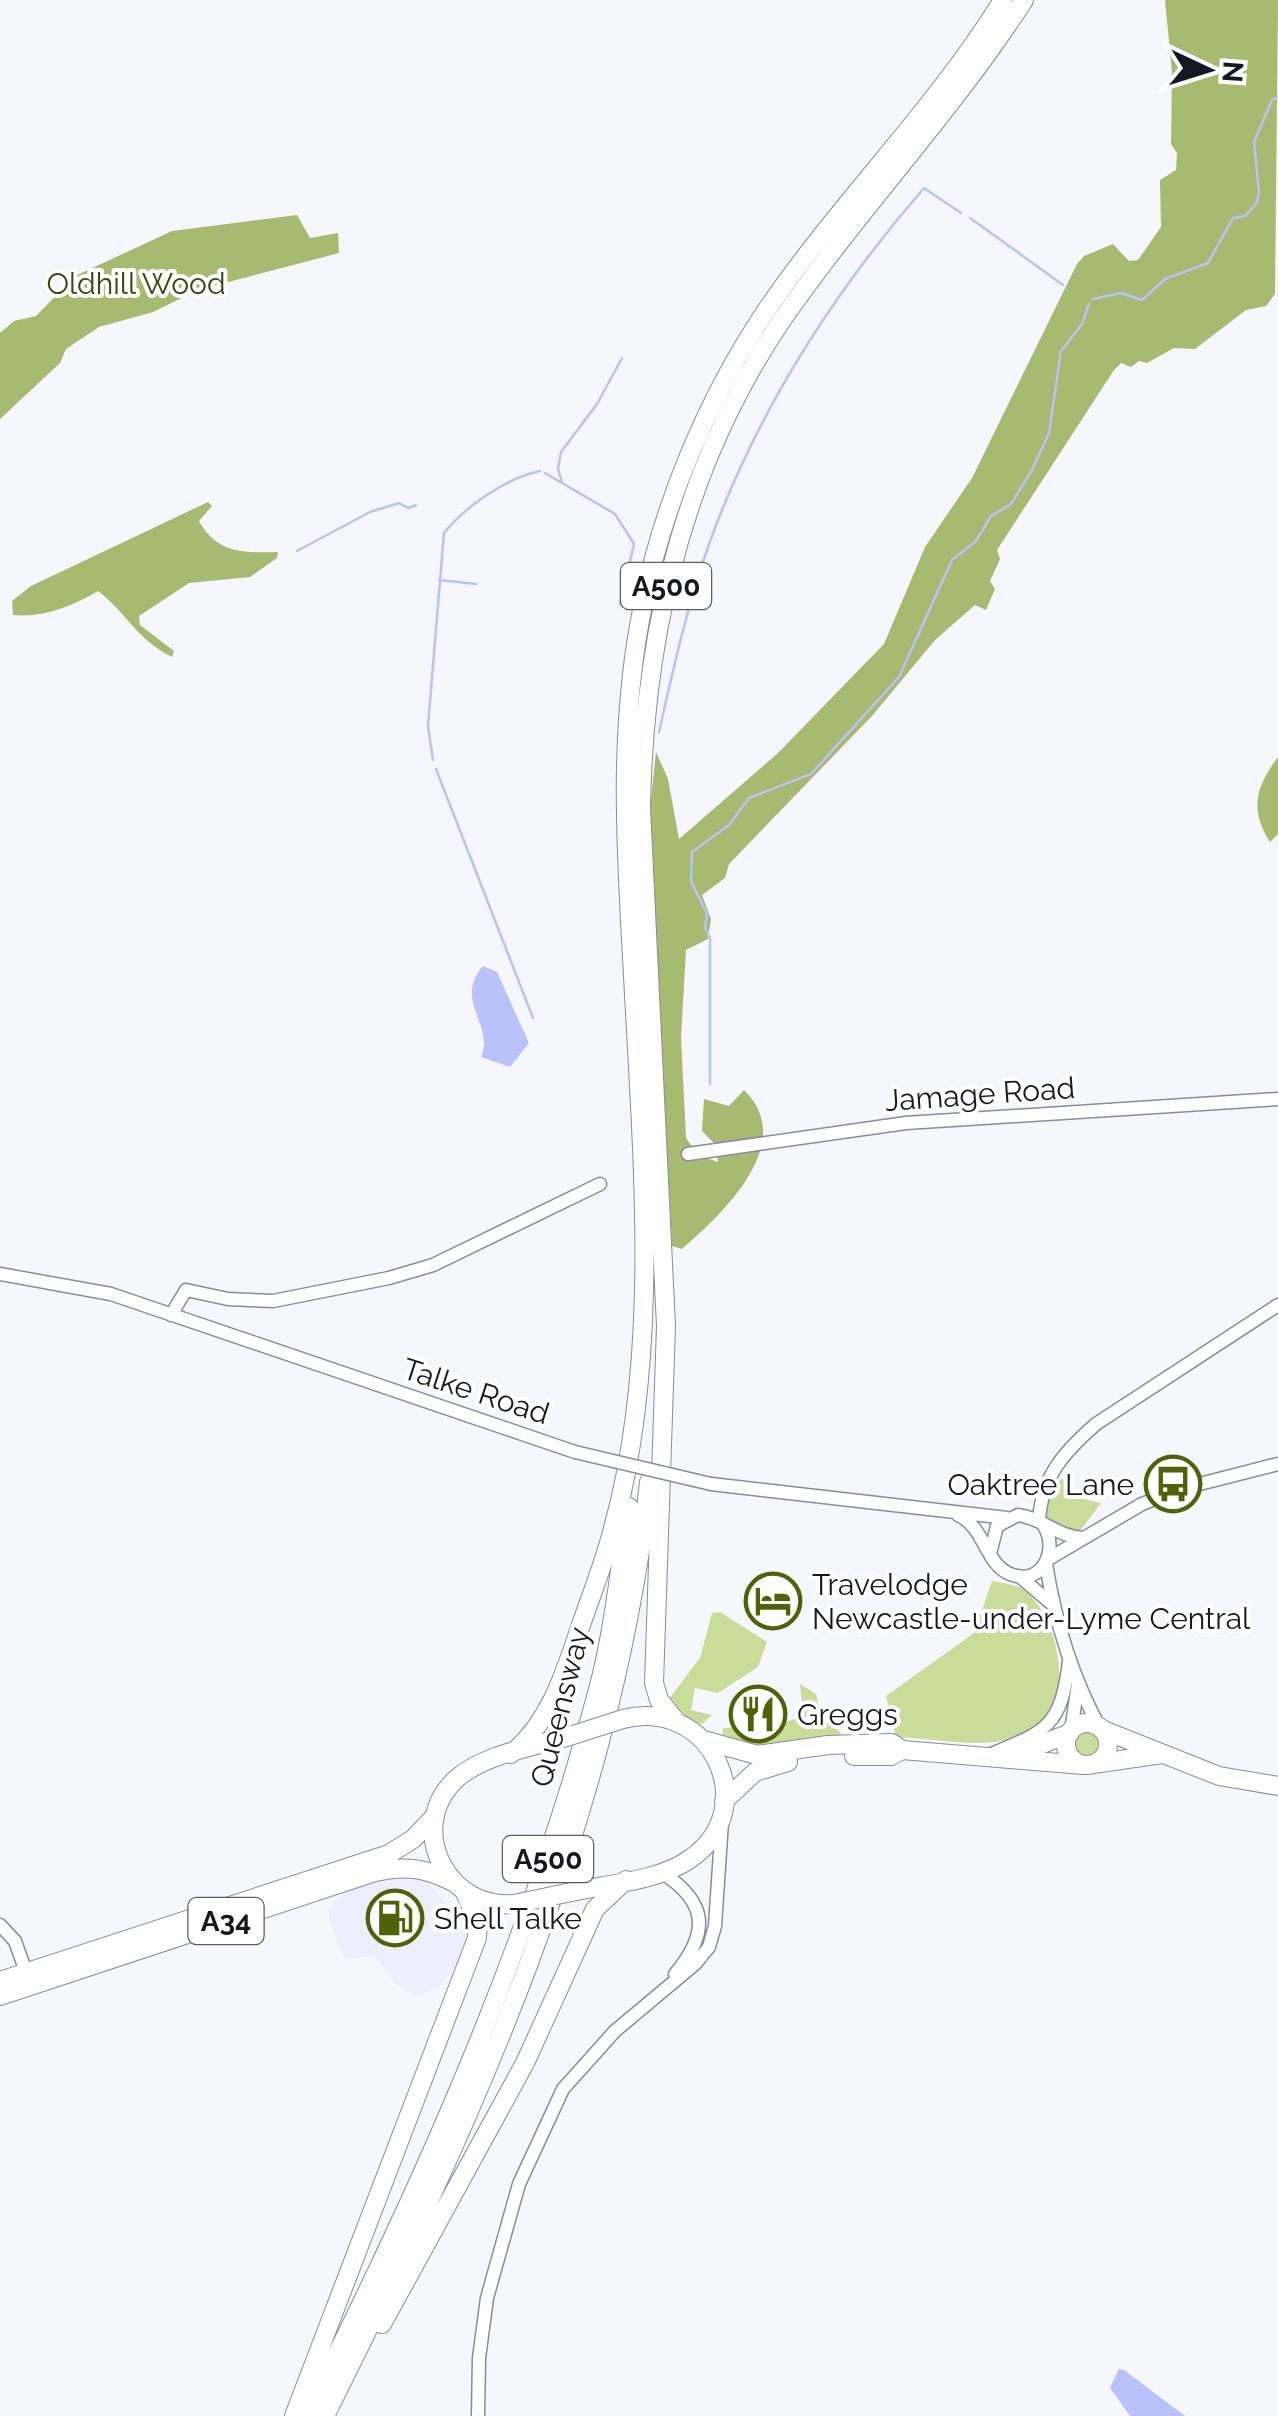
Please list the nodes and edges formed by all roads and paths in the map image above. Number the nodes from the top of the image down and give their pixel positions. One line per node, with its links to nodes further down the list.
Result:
1 (1004, 0): 6 (highway, A500)
2 (1024, 0): 8 (highway, A500)
3 (1278, 1099): 4 (street, Jamage Road)
4 (688, 1154)
5 (600, 1184): 10 (street)
6 (645, 1261): 28 (highway); 45 (highway, Queensway / A500)
7 (0, 1274): 10 (street, Talke Road)
8 (662, 1278): 23 (highway); 46 (highway, Queensway / A500)
9 (1278, 1305): 12 (street)
10 (171, 1316): 13 (street, Talke Road, bridge)
11 (1278, 1464): 16 (street)
12 (1041, 1495): 14 (street); 15 (street)
13 (946, 1509): 14 (street, Talke Road); 17 (street)
14 (1013, 1516): 15 (street); 17 (street)
15 (1042, 1523): 16 (street); 18 (street)
16 (1085, 1538): 18 (street)
17 (990, 1550): 19 (street)
18 (1048, 1561): 19 (street); 20 (street)
19 (1019, 1576): 20 (street)
20 (1052, 1604): 21 (street)
21 (1069, 1656): 22 (street); 30 (street)
22 (1078, 1684): 24 (street); 25 (street)
23 (676, 1721): 26 (highway); 28 (highway, bridge)
24 (1101, 1729): 25 (highway); 29 (highway); 32 (highway)
25 (1070, 1732): 31 (highway); 32 (highway)
26 (706, 1741): 27 (highway); 34 (highway)
27 (902, 1750): 30 (highway); 34 (highway)
28 (511, 1754): 35 (highway)
29 (1162, 1754): 32 (highway); 33 (highway)
30 (988, 1755): 31 (highway)
31 (1013, 1756): 32 (highway)
32 (1088, 1764)
33 (1278, 1786)
34 (723, 1805): 36 (highway); 42 (street)
35 (434, 1817): 38 (highway); 40 (highway, A34)
36 (661, 1872): 37 (highway); 42 (street)
37 (626, 1880): 38 (highway, bridge); 46 (highway, A500)
38 (459, 1888): 43 (highway, A34); 44 (highway)
39 (0, 1925): 40 (street)
40 (26, 1972): 41 (highway, A34)
41 (0, 1981)
42 (657, 1995): 47 (street)
43 (0, 1996)
44 (294, 2416)
45 (306, 2416)
46 (327, 2416)
47 (478, 2416)

